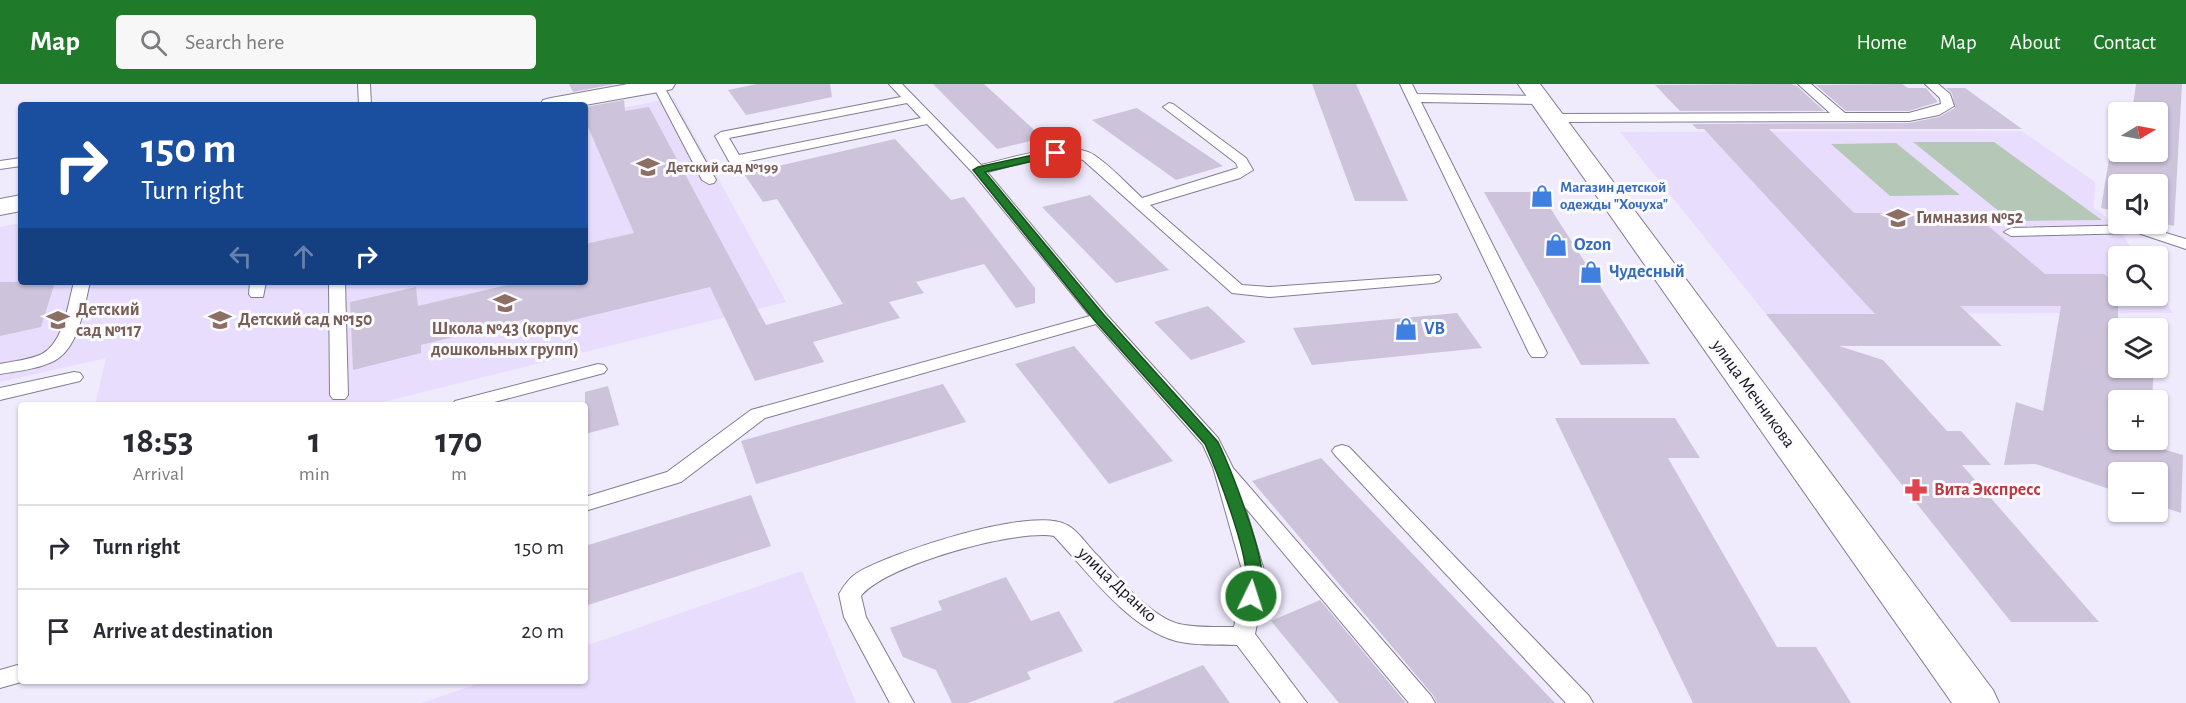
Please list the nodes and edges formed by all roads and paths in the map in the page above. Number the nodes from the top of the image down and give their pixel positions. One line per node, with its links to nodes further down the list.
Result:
1 (364, 84): 10 (lane)
2 (895, 84): 8 (lane)
3 (1406, 84): 7 (lane)
4 (1804, 84): 13 (lane)
5 (1931, 84): 13 (lane)
6 (660, 85): 11 (main road); 18 (lane)
7 (1413, 98): 9 (lane); 28 (lane)
8 (910, 99): 14 (lane); 14 (lane)
9 (1541, 101): 13 (lane); 45 (main road, улица Мечникова)
10 (365, 102)
11 (571, 102)
12 (1169, 108): 19 (lane)
13 (1842, 117)
14 (930, 120): 17 (lane)
15 (18, 162): 16 (lane)
16 (0, 165)
17 (978, 170): 19 (lane); 27 (lane)
18 (709, 180)
19 (1140, 202): 24 (lane)
20 (18, 204): 21 (main road)
21 (0, 207)
22 (2012, 232): 23 (lane)
23 (2186, 244)
24 (1433, 278)
25 (81, 285): 29 (lane)
26 (337, 285): 33 (lane)
27 (1100, 318): 36 (lane); 37 (lane)
28 (1538, 353)
29 (0, 369)
30 (598, 369): 34 (lane)
31 (74, 377): 32 (lane)
32 (0, 394)
33 (339, 395)
34 (472, 402)
35 (1342, 451): 44 (lane)
36 (1223, 467): 38 (lane); 43 (lane)
37 (588, 503)
38 (1243, 636): 41 (lane, улица Дранко); 42 (lane)
39 (18, 674): 40 (lane)
40 (0, 679)
41 (902, 703)
42 (1294, 703)
43 (1424, 703)
44 (1581, 703)
45 (1977, 703)

